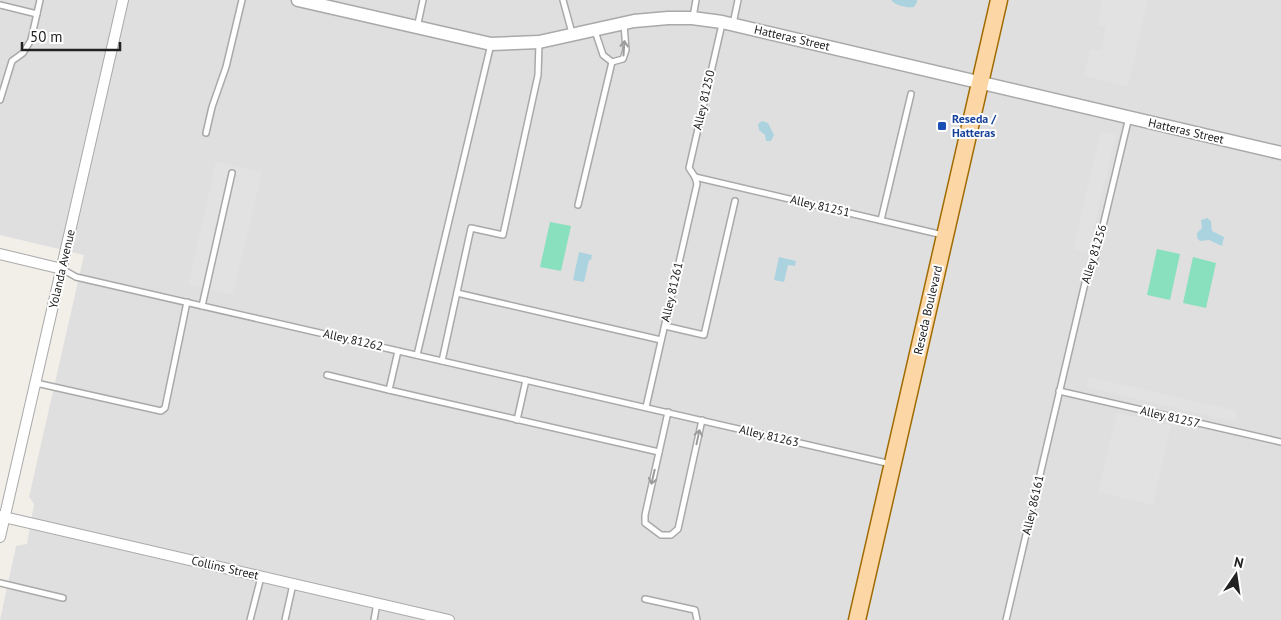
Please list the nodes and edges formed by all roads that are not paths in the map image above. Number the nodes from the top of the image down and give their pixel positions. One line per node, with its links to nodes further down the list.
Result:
1 (40, 0): 11 (lane)
2 (123, 0): 34 (street, Yolanda Avenue)
3 (242, 0): 25 (lane)
4 (423, 0): 15 (lane)
5 (563, 0): 17 (lane)
6 (696, 0): 12 (lane)
7 (738, 0): 13 (lane, Alley 81250)
8 (999, 0): 21 (main road, Reseda Boulevard)
9 (304, 1): 15 (street, Hatteras Street)
10 (0, 6): 11 (lane)
11 (37, 14): 23 (lane)
12 (692, 18): 13 (street, Hatteras Street); 14 (street, Hatteras Street)
13 (728, 23): 21 (street, Hatteras Street); 28 (lane, Alley 81250)
14 (624, 24): 16 (street, Hatteras Street); 20 (lane, one-way to 14)
15 (417, 28): 19 (street, Hatteras Street)
16 (595, 31): 17 (street, Hatteras Street); 20 (lane)
17 (573, 36): 18 (street, Hatteras Street)
18 (539, 42): 19 (street, Hatteras Street); 35 (lane)
19 (491, 44): 41 (lane)
20 (612, 62): 30 (lane)
21 (981, 81): 24 (street, Hatteras Street); 32 (main road, Reseda Boulevard)
22 (911, 94): 31 (lane)
23 (0, 100)
24 (1129, 117): 26 (street, Hatteras Street); 47 (lane, Alley 81256)
25 (206, 133)
26 (1281, 153)
27 (232, 173): 37 (lane)
28 (695, 177): 31 (lane, Alley 81251); 38 (lane, Alley 81261)
29 (735, 201): 38 (lane)
30 (578, 205)
31 (881, 220): 32 (lane, Alley 81251)
32 (945, 235): 54 (main road, Reseda Boulevard)
33 (0, 254): 34 (street)
34 (62, 269): 36 (lane, Alley 81262); 45 (street, Yolanda Avenue)
35 (457, 293): 39 (lane); 42 (lane)
36 (187, 302): 37 (lane, Alley 81262); 45 (lane)
37 (202, 306): 40 (lane, Alley 81262)
38 (664, 326): 39 (lane, Alley 81261)
39 (661, 340): 48 (lane, Alley 81261)
40 (398, 351): 41 (lane, Alley 81262); 46 (lane)
41 (417, 355): 42 (lane, Alley 81262)
42 (442, 361): 44 (lane, Alley 81262)
43 (326, 376): 46 (lane)
44 (526, 380): 48 (lane, Alley 81262); 50 (lane)
45 (36, 382): 55 (street, Yolanda Avenue)
46 (389, 390): 50 (lane)
47 (1059, 391): 52 (lane, Alley 81257); 70 (lane, Alley 86161)
48 (646, 407): 49 (lane, Alley 81263)
49 (668, 412): 51 (lane, Alley 81263); 53 (lane)
50 (517, 420): 53 (lane)
51 (702, 420): 53 (lane, one-way to 51); 54 (lane, Alley 81263)
52 (1281, 442)
53 (659, 452)
54 (893, 465): 69 (main road, Reseda Boulevard)
55 (2, 516): 56 (street, Yolanda Avenue); 57 (street, Collins Street)
56 (0, 537)
57 (261, 576): 59 (street, Collins Street); 64 (lane)
58 (0, 583): 60 (lane)
59 (293, 584): 62 (street, Collins Street); 65 (lane)
60 (62, 598)
61 (645, 600): 68 (lane)
62 (377, 603): 63 (street, Collins Street); 66 (lane)
63 (408, 615): 67 (street, Collins Street)
64 (250, 620)
65 (285, 620)
66 (374, 620)
67 (449, 620)
68 (697, 620)
69 (857, 620)
70 (1006, 620)

